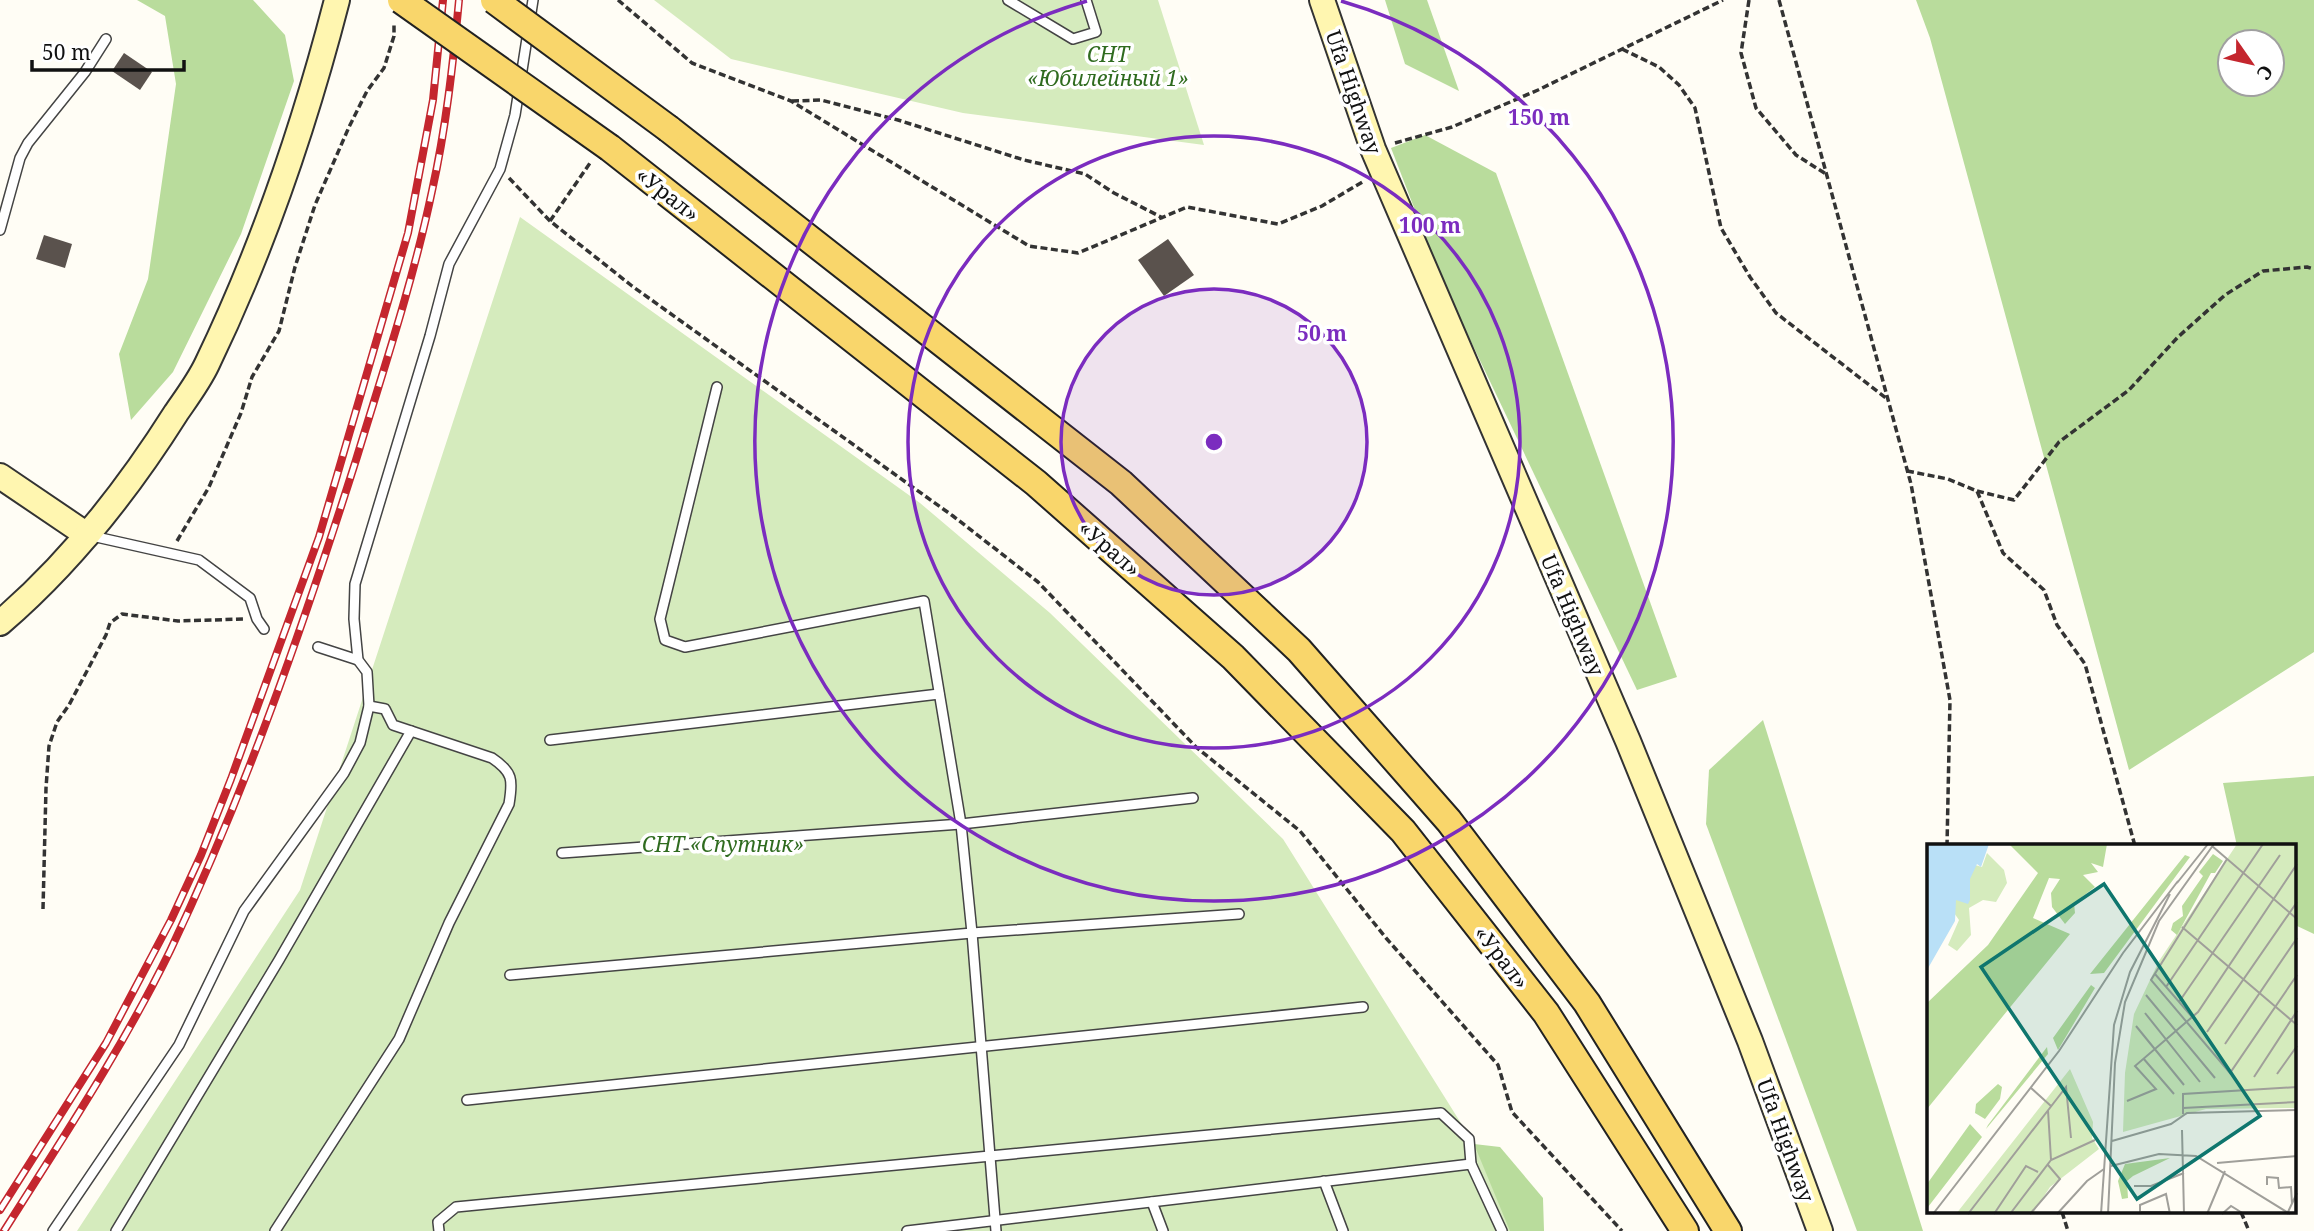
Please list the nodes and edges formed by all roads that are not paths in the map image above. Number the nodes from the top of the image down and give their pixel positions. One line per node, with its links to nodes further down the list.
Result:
1 (337, 0): 12 (main road)
2 (494, 0): 44 (main road, «Урал», bridge)
3 (533, 0): 16 (lane)
4 (1007, 0): 5 (lane)
5 (1086, 0)
6 (1322, 0): 45 (main road, Ufa Highway)
7 (397, 6): 43 (main road, «Урал», bridge)
8 (106, 39): 9 (lane)
9 (0, 230)
10 (717, 387): 17 (lane)
11 (0, 476): 12 (main road)
12 (87, 536): 13 (main road); 14 (lane)
13 (0, 623)
14 (264, 629)
15 (318, 647): 16 (lane)
16 (358, 660): 18 (lane)
17 (939, 694): 20 (lane); 22 (lane)
18 (369, 706): 19 (lane); 35 (lane)
19 (411, 731): 36 (lane); 37 (lane)
20 (550, 740)
21 (1193, 798): 22 (lane)
22 (961, 824): 23 (lane); 25 (lane)
23 (562, 853)
24 (1239, 914): 25 (lane)
25 (972, 933): 26 (lane); 28 (lane)
26 (510, 975)
27 (1363, 1007): 28 (lane)
28 (981, 1046): 29 (lane); 30 (lane)
29 (467, 1100)
30 (989, 1155): 31 (lane); 34 (lane); 38 (lane)
31 (1471, 1164): 32 (lane); 42 (lane)
32 (1324, 1181): 33 (lane); 41 (lane)
33 (1152, 1202): 34 (lane); 40 (lane)
34 (995, 1226): 39 (lane)
35 (53, 1231)
36 (116, 1231)
37 (275, 1231)
38 (439, 1231)
39 (907, 1231)
40 (1163, 1231)
41 (1343, 1231)
42 (1502, 1231)
43 (1685, 1231)
44 (1728, 1231)
45 (1820, 1231)

